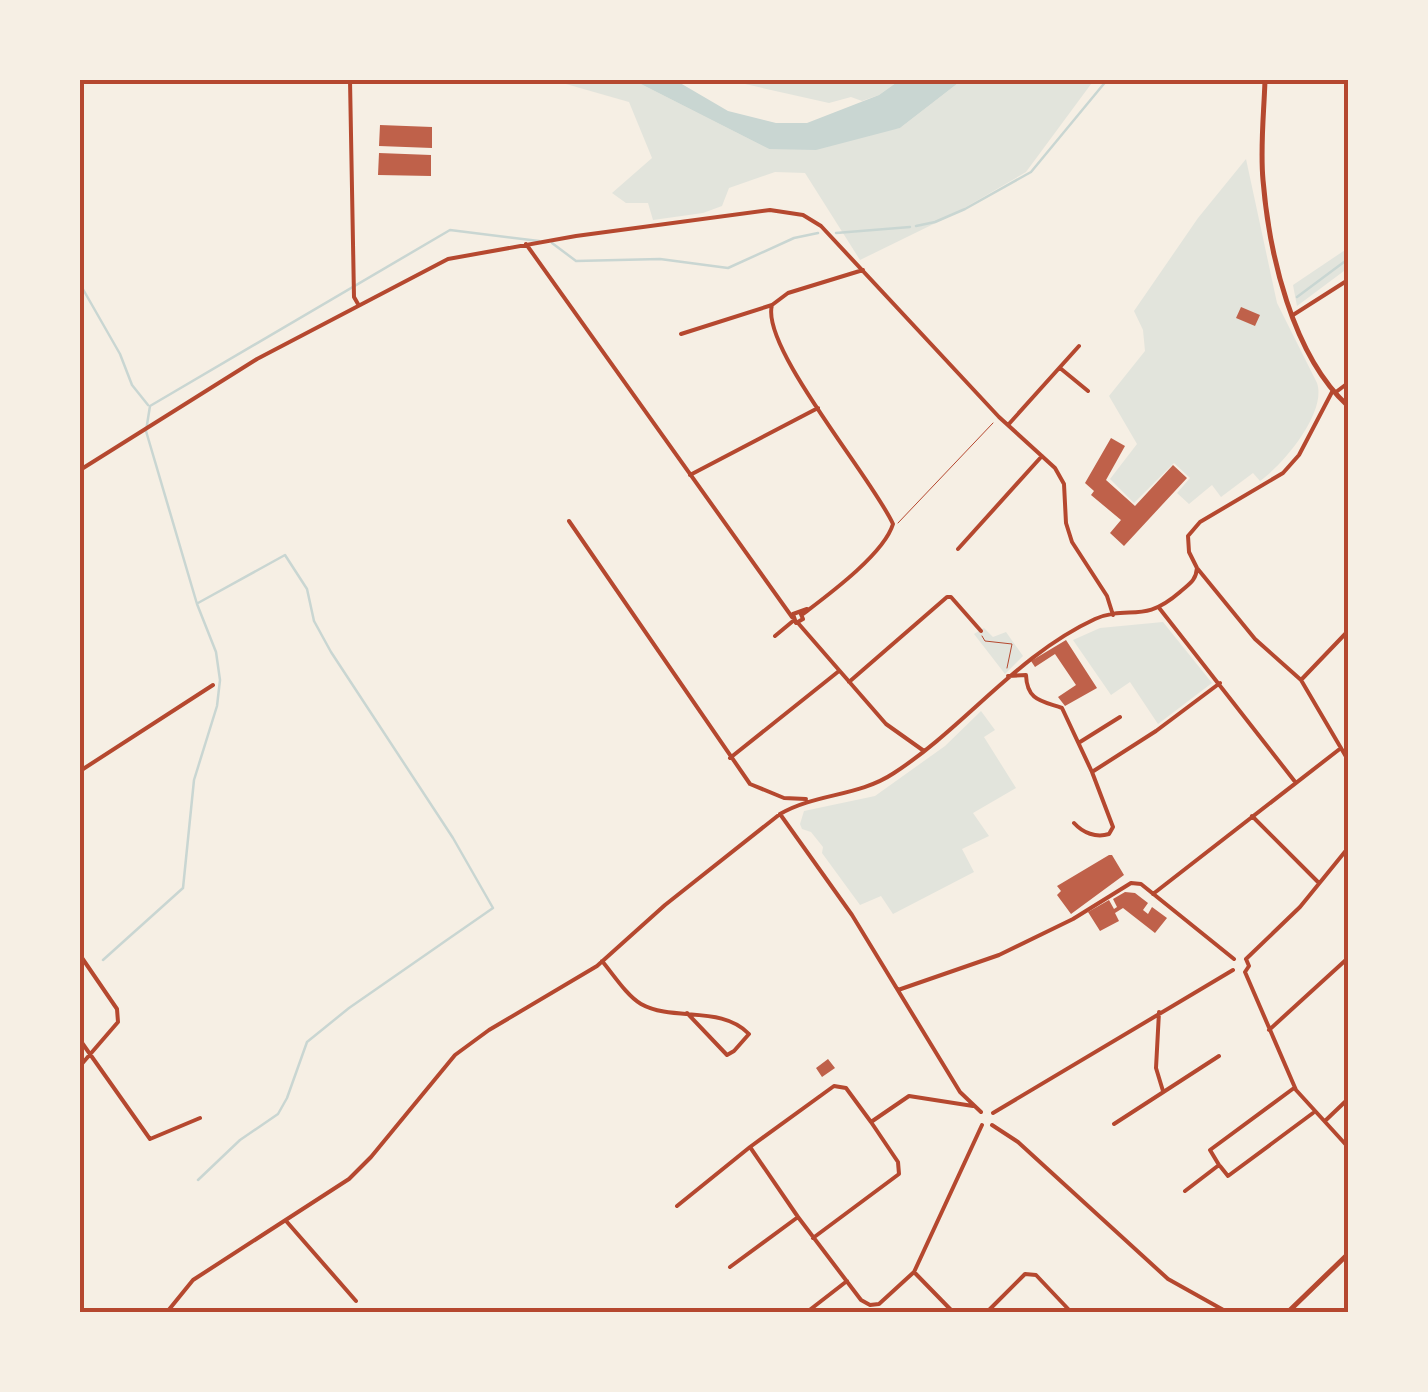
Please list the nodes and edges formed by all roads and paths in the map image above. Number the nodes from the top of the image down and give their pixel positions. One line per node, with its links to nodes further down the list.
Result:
1 (350, 80): 6 (street)
2 (1265, 80): 8 (street)
3 (526, 244): 4 (street); 6 (street); 21 (street)
4 (862, 270): 7 (street); 17 (street)
5 (1348, 280): 8 (street)
6 (358, 305): 20 (street)
7 (772, 305): 9 (street); 16 (street)
8 (1292, 316): 14 (street)
9 (681, 334)
10 (1079, 346): 11 (street)
11 (1060, 368): 13 (street); 18 (street)
12 (1348, 383): 14 (street)
13 (1088, 391)
14 (1333, 392): 15 (street); 25 (street)
15 (1348, 406)
16 (818, 408): 21 (street); 23 (street)
17 (999, 416): 18 (street); 23 (path)
18 (1008, 425): 19 (street)
19 (1042, 456): 24 (street); 27 (street)
20 (80, 470)
21 (690, 475): 28 (street)
22 (569, 521): 44 (street)
23 (893, 528): 28 (street)
24 (958, 549)
25 (1198, 568): 26 (street); 36 (street)
26 (1160, 609): 27 (street); 38 (street)
27 (1113, 615): 32 (street)
28 (798, 617): 31 (street); 33 (street)
29 (982, 631): 35 (path); 37 (street)
30 (1348, 631): 36 (street)
31 (775, 636)
32 (1028, 660): 34 (street); 35 (street)
33 (840, 670): 37 (street); 44 (street)
34 (1026, 675): 35 (street); 41 (street)
35 (1008, 676): 43 (street)
36 (1301, 680): 42 (street)
37 (849, 682): 43 (street)
38 (1220, 683): 47 (street); 48 (street)
39 (213, 685): 46 (street)
40 (1120, 717): 41 (street)
41 (1080, 742): 47 (street)
42 (1341, 748): 45 (street); 48 (street)
43 (926, 752): 49 (street)
44 (730, 758): 49 (street)
45 (1348, 760)
46 (80, 772)
47 (1092, 772): 52 (street)
48 (1296, 783): 51 (street)
49 (816, 799): 50 (street)
50 (780, 814): 60 (street); 63 (street)
51 (1252, 816): 54 (street); 55 (street)
52 (1074, 824)
53 (1348, 848): 54 (street)
54 (1319, 883): 59 (street)
55 (1153, 894): 58 (street); 63 (street)
56 (80, 955): 68 (street)
57 (1348, 958): 66 (street)
58 (1234, 960): 59 (street); 61 (street)
59 (1246, 960): 62 (street)
60 (602, 962): 65 (street); 90 (street)
61 (1232, 970): 62 (street); 64 (street)
62 (1246, 972): 66 (street)
63 (898, 990): 74 (street)
64 (1159, 1012): 72 (street); 76 (street)
65 (687, 1013): 65 (street)
66 (1269, 1030): 71 (street)
67 (80, 1040): 68 (street)
68 (90, 1055): 70 (street); 78 (street)
69 (1219, 1056): 72 (street)
70 (80, 1066)
71 (1295, 1087): 77 (street); 86 (street)
72 (1164, 1093): 81 (street)
73 (1348, 1099): 80 (street)
74 (972, 1106): 75 (street); 79 (street)
75 (981, 1112): 76 (street); 82 (street)
76 (993, 1112): 83 (street)
77 (1314, 1112): 80 (street); 86 (street)
78 (200, 1118)
79 (871, 1122): 84 (street); 91 (street)
80 (1324, 1122): 85 (street)
81 (1114, 1124)
82 (982, 1125): 83 (street); 94 (street)
83 (992, 1125): 104 (street)
84 (750, 1147): 88 (street); 89 (street)
85 (1348, 1147)
86 (1219, 1165): 87 (street)
87 (1185, 1192)
88 (677, 1206)
89 (798, 1217): 91 (street); 93 (street)
90 (286, 1220): 96 (street); 98 (street)
91 (814, 1238): 95 (street)
92 (1348, 1254): 105 (street)
93 (730, 1267)
94 (914, 1272): 97 (street); 101 (street)
95 (846, 1282): 97 (street); 99 (street)
96 (356, 1301)
97 (870, 1305): 100 (street)
98 (166, 1312)
99 (807, 1312)
100 (868, 1312)
101 (953, 1312)
102 (987, 1312): 103 (street)
103 (1071, 1312)
104 (1227, 1312)
105 (1288, 1312)

